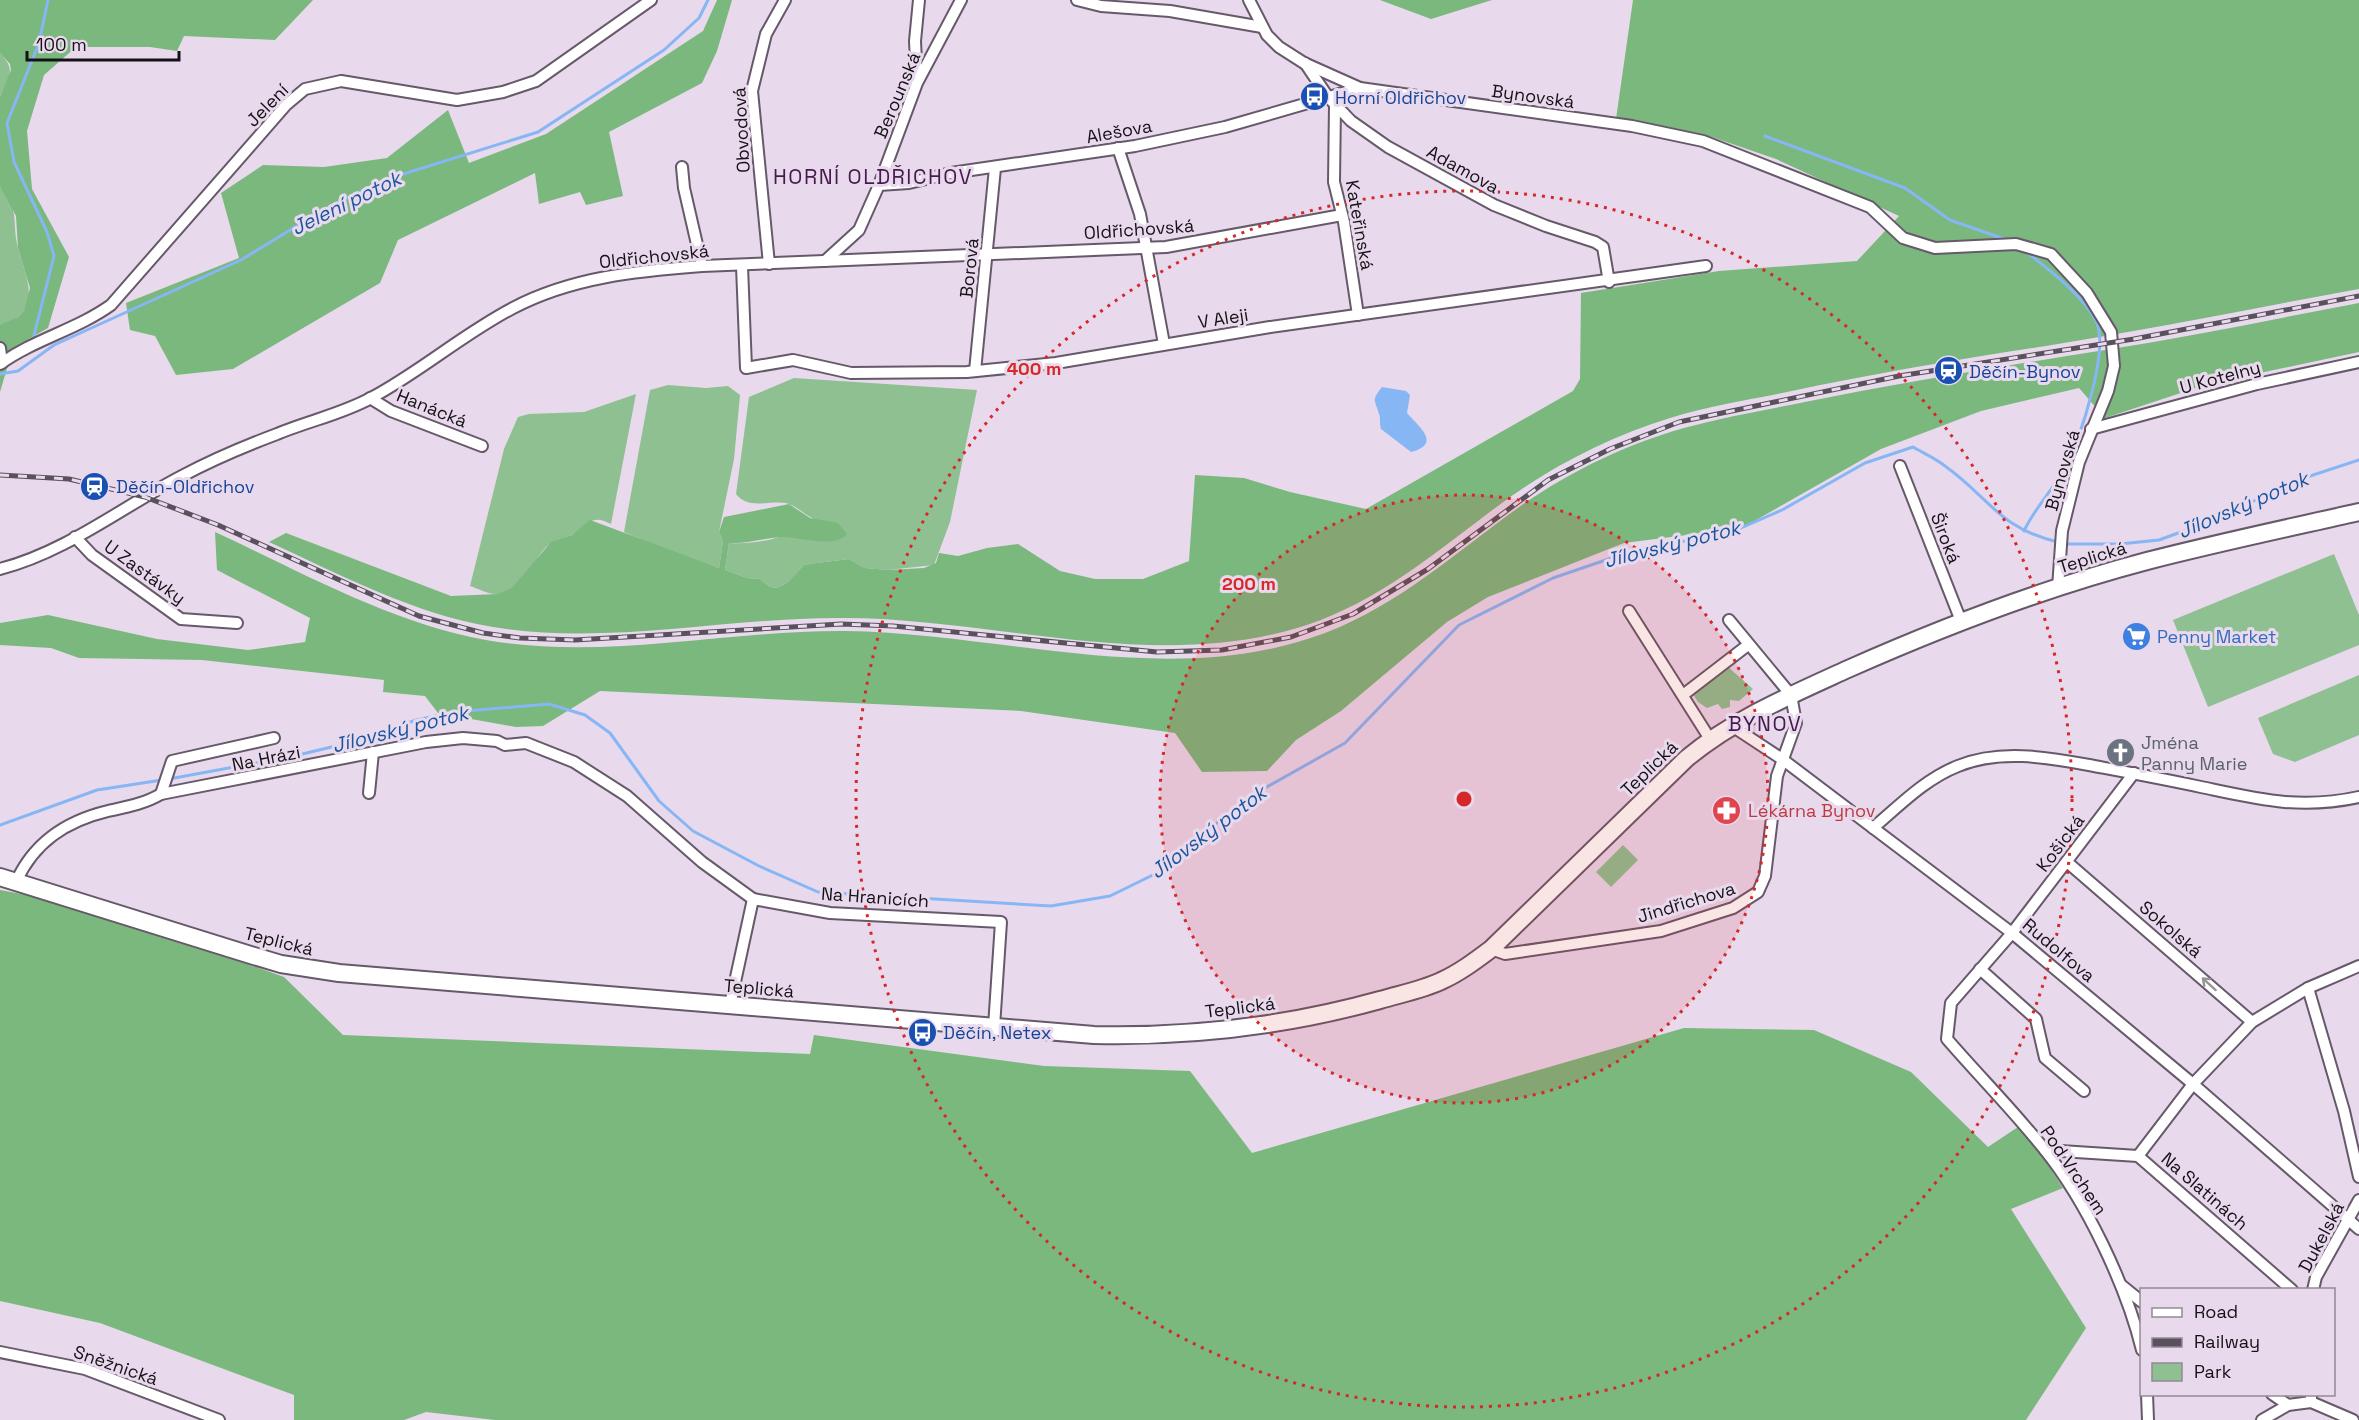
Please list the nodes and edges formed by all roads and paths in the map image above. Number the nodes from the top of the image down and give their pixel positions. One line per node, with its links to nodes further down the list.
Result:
1 (651, 0): 29 (street, Jelení)
2 (919, 0): 9 (street)
3 (961, 0): 9 (street, Berounská)
4 (1077, 0): 7 (street)
5 (1249, 0): 7 (street, Bynovská)
6 (780, 2): 20 (street, Obvodová)
7 (1262, 27): 8 (street, Bynovská)
8 (1304, 63): 10 (street, Bynovská); 11 (street, Adamova)
9 (916, 83): 15 (street, Berounská)
10 (1360, 88): 11 (street, Alešova); 32 (street, Bynovská)
11 (1332, 101): 12 (street, Alešova); 16 (street, Kateřinská); 24 (street, Adamova)
12 (1118, 148): 14 (street, Alešova); 17 (street)
13 (682, 167): 21 (street)
14 (995, 168): 15 (street, Alešova); 18 (street, Borová)
15 (879, 185): 19 (street, Berounská)
16 (1342, 215): 17 (street, Oldřichovská); 25 (street, Kateřinská)
17 (1146, 248): 18 (street, Oldřichovská); 26 (street)
18 (986, 256): 19 (street, Oldřichovská); 30 (street, Borová)
19 (825, 261): 20 (street, Oldřichovská)
20 (769, 264): 22 (street, Oldřichovská)
21 (702, 266): 22 (street, Oldřichovská); 31 (street, Oldřichovská)
22 (742, 266): 30 (street, V Aleji)
23 (1706, 266): 24 (street, V Aleji)
24 (1609, 282): 25 (street, V Aleji)
25 (1358, 315): 26 (street, V Aleji)
26 (1164, 344): 30 (street, V Aleji)
27 (0, 348): 29 (street)
28 (2359, 362): 32 (street, U Kotelny)
29 (1, 364)
30 (975, 371)
31 (370, 398): 33 (street, Hanácká); 36 (street, Oldřichovská)
32 (2091, 429): 38 (street, Bynovská)
33 (482, 446)
34 (1900, 466): 41 (street, Široká)
35 (2359, 512): 38 (main road, Teplická)
36 (75, 537): 37 (street, Oldřichovská); 42 (street, U Zastávky)
37 (0, 569)
38 (2058, 588): 41 (main road, Teplická)
39 (1629, 611): 44 (street)
40 (1729, 620): 43 (street)
41 (1961, 621): 45 (main road, Teplická)
42 (237, 623)
43 (1748, 645): 44 (street); 45 (street)
44 (1683, 695): 48 (street)
45 (1791, 695): 46 (main road, Teplická); 50 (street, Jindřichova)
46 (1732, 726): 48 (main road, Teplická); 50 (street, Rudolfova)
47 (274, 738): 52 (street)
48 (1710, 739): 60 (main road, Teplická)
49 (373, 752): 52 (street, Na Hrázi); 53 (street); 58 (street, Na Hrázi)
50 (1782, 759): 55 (street, Rudolfova); 60 (street, Jindřichova)
51 (2134, 773): 54 (street); 55 (street); 56 (street, Košická)
52 (162, 790): 57 (street, Na Hrázi)
53 (369, 793)
54 (2359, 797)
55 (1873, 828): 59 (street, Rudolfova)
56 (2067, 862): 59 (street, Košická); 65 (street, Sokolská, one-way to 56)
57 (8, 879): 64 (main road, Teplická)
58 (753, 899): 64 (street); 66 (street, Na Hranicích)
59 (2012, 933): 62 (street, Pod Vrchem); 67 (street, Rudolfova)
60 (1491, 950): 66 (main road, Teplická)
61 (2359, 966): 63 (street)
62 (1980, 969): 68 (street); 69 (street, Pod Vrchem)
63 (2308, 988): 65 (street); 71 (street)
64 (730, 1005): 66 (main road, Teplická)
65 (2252, 1022): 67 (street)
66 (994, 1027)
67 (2193, 1084): 70 (street); 73 (street, Rudolfova)
68 (2084, 1091)
69 (2045, 1150): 70 (street, Na Slatinách); 75 (street, Pod Vrchem)
70 (2138, 1156): 76 (street, Na Slatinách)
71 (2359, 1177)
72 (2359, 1200): 73 (street, Dukelská)
73 (2350, 1219): 74 (street, Rudolfova); 77 (street, Dukelská)
74 (2359, 1229)
75 (2119, 1282): 78 (street); 79 (street, Pod Vrchem)
76 (2290, 1288)
77 (2313, 1288)
78 (2140, 1300)
79 (2140, 1342)
80 (0, 1352): 85 (street, Sněžnická)
81 (2147, 1396): 86 (street)
82 (2273, 1396): 84 (street)
83 (2311, 1398): 84 (street); 88 (street)
84 (2288, 1406): 87 (street)
85 (219, 1420)
86 (2148, 1420)
87 (2262, 1420)
88 (2353, 1420)

